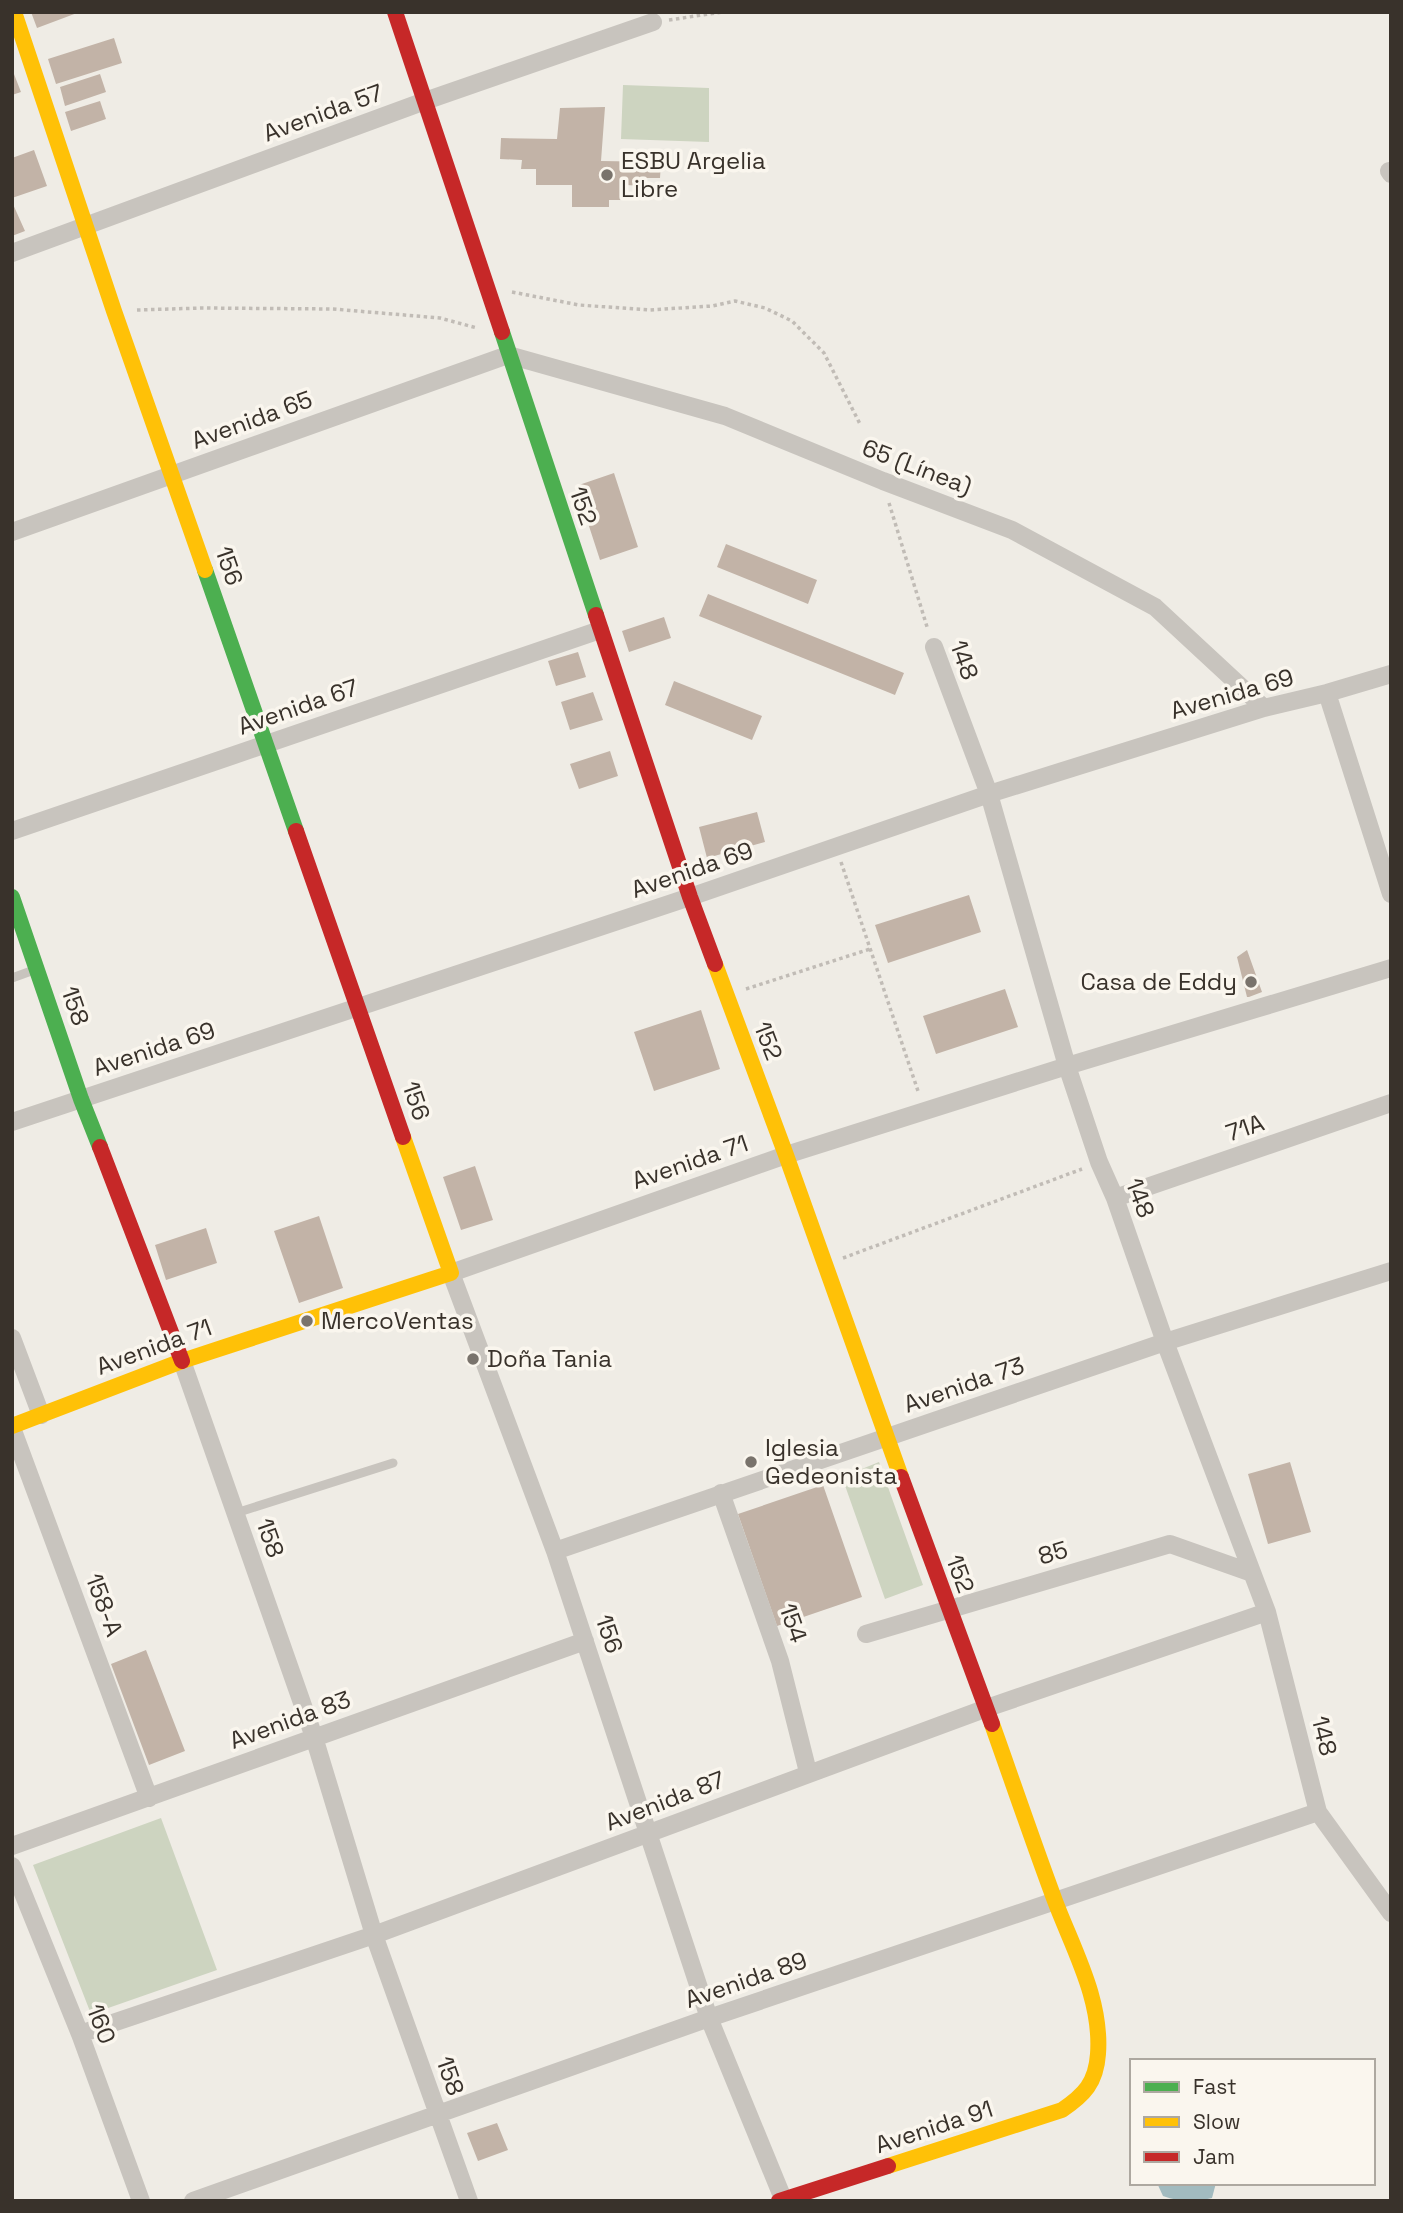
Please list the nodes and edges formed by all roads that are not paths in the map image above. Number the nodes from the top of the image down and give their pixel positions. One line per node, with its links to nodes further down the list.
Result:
1 (14, 12): 5 (street, 156)
2 (395, 12): 4 (street, 152)
3 (653, 22): 4 (street, Avenida 57)
4 (425, 101): 5 (street, Avenida 57); 7 (street, 152)
5 (87, 226): 6 (street, Avenida 57); 8 (street, 156)
6 (12, 253)
7 (508, 355): 8 (street, Avenida 65); 10 (street, 152); 14 (street, 65 (Línea))
8 (171, 475): 9 (street, Avenida 65); 15 (street, 156)
9 (12, 532)
10 (600, 630): 15 (street, Avenida 67); 20 (street, 152)
11 (933, 648): 16 (street, 148)
12 (1391, 674): 13 (street, Avenida 69)
13 (1327, 693): 14 (street, Avenida 69); 18 (street)
14 (1264, 708): 16 (street, Avenida 69)
15 (265, 745): 17 (street, Avenida 67); 24 (street, 156)
16 (989, 794): 20 (street, Avenida 69); 25 (street, 148)
17 (12, 831)
18 (1391, 894)
19 (12, 897): 22 (street, 158)
20 (690, 897): 24 (street, Avenida 69); 29 (street, 152)
21 (1391, 968): 25 (street, Avenida 71)
22 (37, 969): 23 (lane); 26 (street, 158)
23 (12, 978)
24 (358, 1007): 26 (street, Avenida 69); 32 (street, 156)
25 (1067, 1066): 29 (street, Avenida 71); 30 (street, 148)
26 (82, 1100): 28 (street, Avenida 69); 35 (street, 158)
27 (1391, 1103): 30 (street, 71A)
28 (12, 1122)
29 (786, 1154): 32 (street, Avenida 71); 38 (street, 152)
30 (1115, 1198): 34 (street, 148)
31 (1391, 1270): 34 (street, Avenida 73)
32 (451, 1273): 35 (street, Avenida 71); 42 (street, 156)
33 (12, 1338): 36 (street)
34 (1165, 1342): 38 (street, Avenida 73); 43 (street, 148)
35 (182, 1361): 36 (street, Avenida 71); 41 (street, 158)
36 (41, 1415): 37 (street, Avenida 71)
37 (12, 1427): 51 (street, 158-A)
38 (886, 1437): 40 (street, Avenida 73); 44 (street, 152)
39 (393, 1463): 41 (lane)
40 (722, 1493): 42 (street, Avenida 73); 50 (street, 154)
41 (236, 1513): 49 (street, 158)
42 (555, 1550): 47 (street, 156)
43 (1252, 1573): 44 (street, 85); 45 (street, 148)
44 (949, 1609): 46 (street, 85); 48 (street, 152)
45 (1266, 1612): 48 (street, Avenida 87); 52 (street, 148)
46 (866, 1634)
47 (585, 1641): 49 (street, Avenida 83); 53 (street, 156)
48 (988, 1707): 50 (street, Avenida 87); 56 (street, 152)
49 (314, 1737): 51 (street, Avenida 83); 58 (street, 158)
50 (808, 1772): 53 (street, Avenida 87)
51 (149, 1798): 54 (street, Avenida 83)
52 (1318, 1812): 56 (street, Avenida 89); 57 (street, 148)
53 (647, 1834): 58 (street, Avenida 87); 59 (street, 156)
54 (12, 1846)
55 (12, 1866): 60 (street, 160)
56 (1055, 1900): 59 (street, Avenida 89); 61 (street, 152)
57 (1391, 1913)
58 (374, 1935): 60 (street, Avenida 87); 62 (street, 158)
59 (709, 2018): 62 (street, Avenida 89); 63 (street, 156)
60 (80, 2034): 64 (street, 160)
61 (1091, 2081): 63 (street, Avenida 91)
62 (438, 2114): 65 (street, Avenida 89); 66 (street, 158)
63 (782, 2200)
64 (141, 2201)
65 (193, 2201)
66 (469, 2201)

